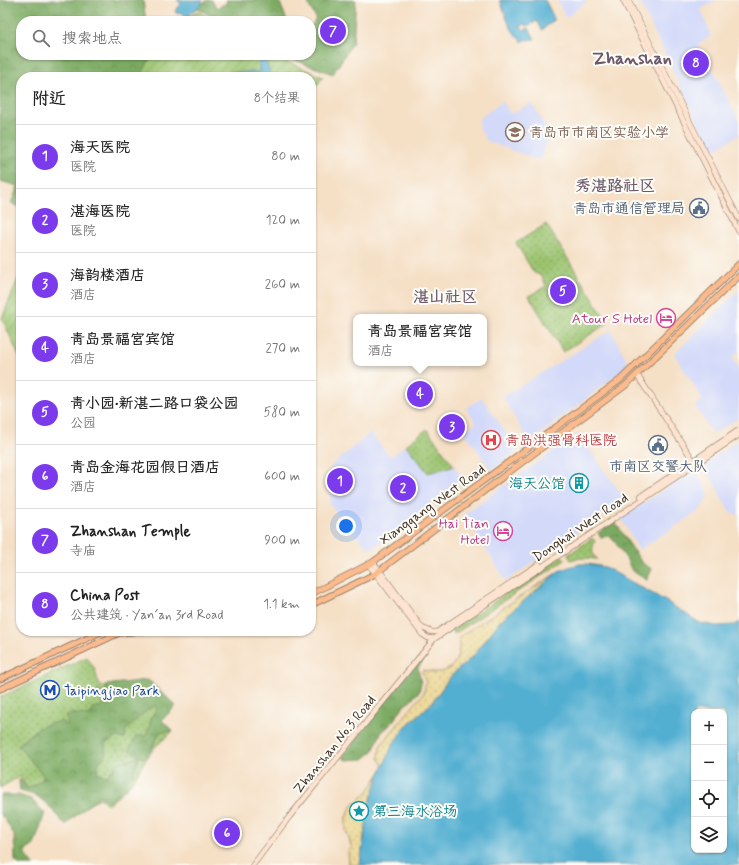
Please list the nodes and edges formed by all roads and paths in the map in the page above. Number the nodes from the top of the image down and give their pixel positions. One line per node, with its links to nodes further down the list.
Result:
1 (623, 0): 4 (main road)
2 (628, 0): 3 (main road)
3 (739, 219)
4 (739, 232)
5 (739, 264): 11 (main road, Xianggang West Road)
6 (738, 277): 7 (main road, Xianggang West Road)
7 (637, 375): 10 (main road); 12 (main road, Xianggang West Road)
8 (739, 430): 10 (main road, Donghai West Road)
9 (739, 435): 10 (main road, Donghai West Road)
10 (695, 462): 12 (main road, Donghai West Road); 17 (main road, Donghai West Road)
11 (371, 564): 12 (main road); 13 (main road, Xianggang West Road)
12 (377, 573): 14 (main road, Xianggang West Road); 17 (main road)
13 (316, 592)
14 (316, 603)
15 (92, 636): 18 (main road)
16 (113, 636): 19 (main road)
17 (434, 639): 20 (main road, Zhanshan No.3 Road)
18 (0, 679)
19 (0, 689)
20 (253, 865)

